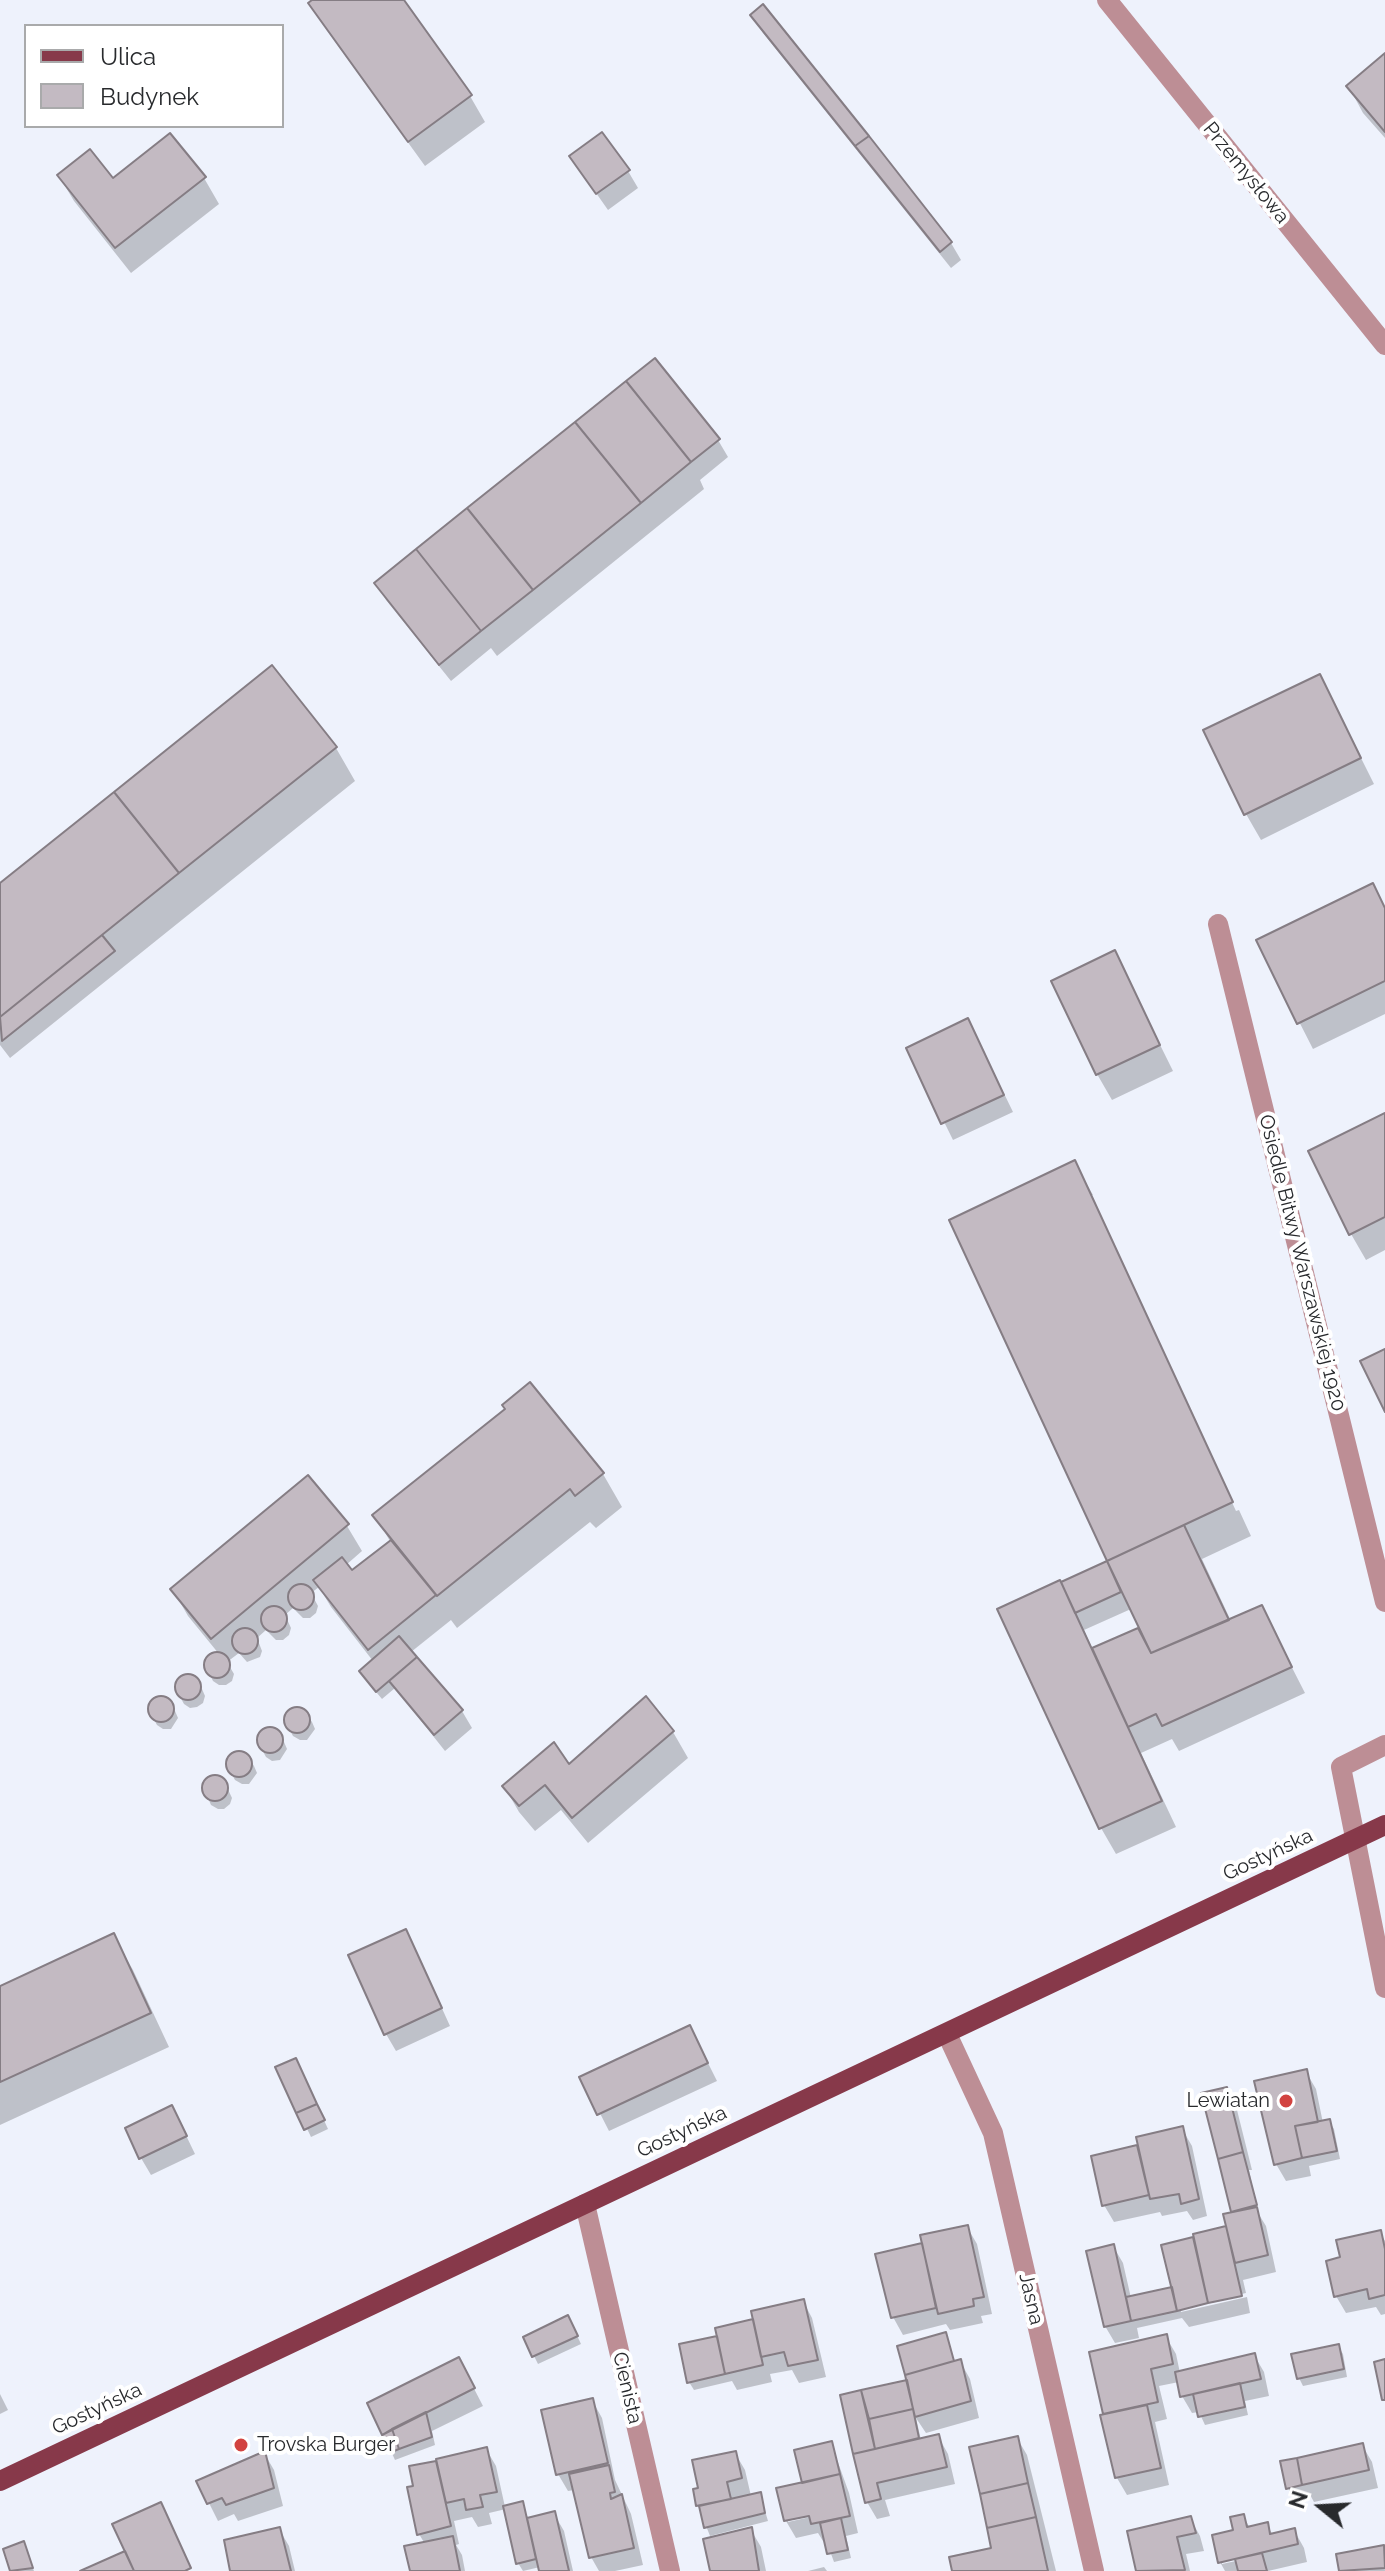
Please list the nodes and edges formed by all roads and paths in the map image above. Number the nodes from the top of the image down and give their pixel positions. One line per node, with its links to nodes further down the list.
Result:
1 (1107, 0): 2 (street, Przemysłowa)
2 (1385, 345)
3 (1218, 924): 4 (street, Osiedle Bitwy Warszawskiej 1920)
4 (1385, 1602)
5 (1385, 1745): 7 (street)
6 (1385, 1825): 7 (main road, Gostyńska)
7 (1354, 1841): 8 (street); 9 (main road, Gostyńska)
8 (1385, 1988)
9 (947, 2034): 10 (main road, Gostyńska); 13 (street, Jasna)
10 (585, 2204): 11 (main road, Gostyńska); 12 (street, Cienista)
11 (0, 2481)
12 (670, 2571)
13 (1094, 2571)

